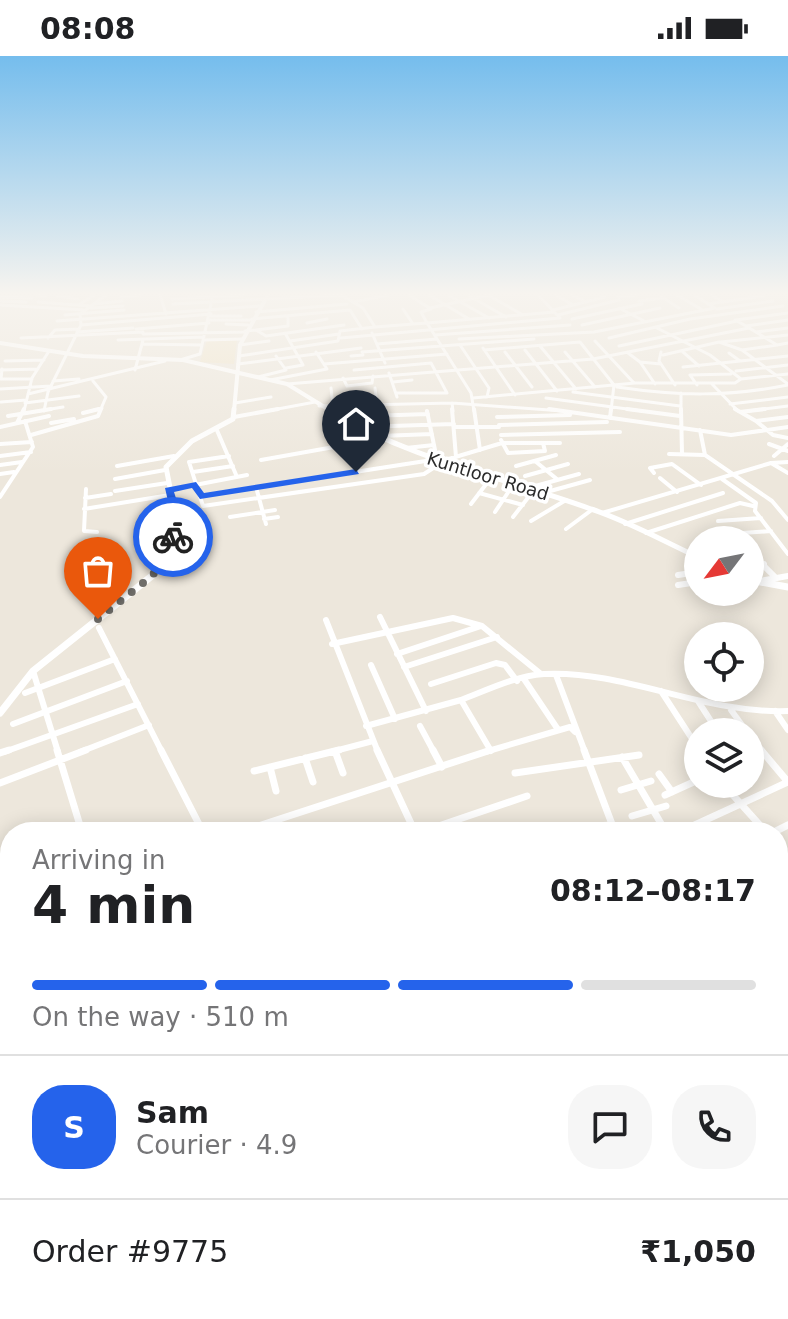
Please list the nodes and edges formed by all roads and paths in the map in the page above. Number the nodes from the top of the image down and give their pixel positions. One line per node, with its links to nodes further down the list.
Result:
1 (47, 354): 39 (street)
2 (67, 354): 40 (street, Kuntloor Road); 91 (street)
3 (138, 354): 40 (street)
4 (182, 354): 41 (street)
5 (199, 354): 41 (street)
6 (250, 354): 31 (street)
7 (274, 354): 36 (street)
8 (304, 354): 29 (street)
9 (317, 354): 55 (street)
10 (356, 354): 32 (street)
11 (363, 354): 48 (street)
12 (381, 354): 42 (street)
13 (447, 354): 33 (street); 74 (street)
14 (467, 354): 73 (street)
15 (486, 354): 65 (street)
16 (506, 354): 60 (street)
17 (528, 354): 56 (street)
18 (547, 354): 51 (street)
19 (567, 354): 43 (street)
20 (589, 354): 38 (street)
21 (609, 354): 34 (street)
22 (629, 354): 34 (street); 52 (street)
23 (670, 354): 30 (street)
24 (685, 354): 61 (street)
25 (705, 354): 58 (street)
26 (730, 354): 50 (street)
27 (747, 354): 44 (street)
28 (765, 354): 37 (street)
29 (298, 355): 36 (street); 64 (street)
30 (663, 355): 57 (street)
31 (239, 356): 54 (street)
32 (351, 356)
33 (427, 356): 42 (street); 53 (street)
34 (611, 356): 38 (street); 92 (street)
35 (787, 356): 37 (street)
36 (277, 358): 47 (street); 64 (street)
37 (771, 358): 44 (street)
38 (593, 359): 43 (street); 101 (street)
39 (44, 360): 45 (street); 67 (street)
40 (137, 360): 46 (street, Kuntloor Road); 70 (street)
41 (181, 360): 46 (street, Kuntloor Road); 75 (street, Kuntloor Road)
42 (384, 360): 48 (street); 62 (street)
43 (573, 360): 51 (street); 104 (street)
44 (755, 360): 50 (street); 66 (street)
45 (5, 361)
46 (165, 361): 70 (street)
47 (259, 361): 54 (street); 71 (street)
48 (364, 361): 55 (street); 68 (street)
49 (678, 361): 63 (street)
50 (740, 361): 58 (street)
51 (554, 362): 56 (street); 110 (street)
52 (640, 362): 57 (street); 94 (street)
53 (431, 363): 62 (street); 76 (street)
54 (238, 364): 75 (street)
55 (324, 364): 87 (street)
56 (534, 364): 60 (street); 113 (street)
57 (661, 364): 97 (street)
58 (719, 364): 61 (street); 77 (street)
59 (788, 365): 66 (street)
60 (515, 366): 65 (street); 103 (street)
61 (699, 366): 63 (street)
62 (387, 367): 68 (street); 78 (street)
63 (683, 367): 80 (street)
64 (286, 368): 83 (street)
65 (495, 368): 73 (street); 118 (street)
66 (766, 368): 77 (street); 81 (street)
67 (38, 369): 69 (street); 84 (street)
68 (367, 369): 72 (street); 82 (street)
69 (1, 370): 86 (street)
70 (135, 370): 89 (street)
71 (264, 370)
72 (354, 370)
73 (476, 370): 74 (street); 123 (street)
74 (457, 372): 76 (street); 131 (street)
75 (237, 373): 83 (street, Kuntloor Road); 132 (street)
76 (437, 373): 78 (street); 116 (street)
77 (734, 373): 80 (street); 85 (street)
78 (390, 374): 82 (street); 90 (street)
79 (788, 374): 81 (street)
80 (690, 375): 99 (street)
81 (776, 375): 85 (street); 100 (street)
82 (373, 376): 93 (street)
83 (258, 377): 87 (street, Kuntloor Road)
84 (32, 379): 86 (street); 102 (street)
85 (741, 379): 95 (street)
86 (0, 380)
87 (270, 380): 93 (street, Kuntloor Road)
88 (412, 380): 90 (street)
89 (93, 381): 96 (street); 146 (street)
90 (393, 382): 112 (street)
91 (52, 383): 96 (street); 102 (street); 114 (street)
92 (634, 383): 94 (street); 101 (street)
93 (287, 384): 135 (street, Kuntloor Road)
94 (655, 384): 97 (street)
95 (712, 384): 99 (street); 117 (street)
96 (77, 385): 108 (street)
97 (675, 385): 98 (street)
98 (682, 385): 99 (street); 121 (street)
99 (697, 385)
100 (788, 385): 117 (street)
101 (615, 386): 104 (street); 121 (street); 126 (street)
102 (30, 387): 107 (street); 127 (street)
103 (532, 387)
104 (595, 387): 110 (street)
105 (331, 388): 140 (street)
106 (375, 388): 139 (street)
107 (3, 389): 129 (street)
108 (59, 389): 114 (street); 128 (street)
109 (353, 389): 138 (street)
110 (576, 389): 111 (street)
111 (563, 390): 113 (street); 126 (street)
112 (396, 391): 116 (street); 136 (street)
113 (557, 391): 115 (street)
114 (48, 392): 127 (street); 130 (street)
115 (549, 392): 118 (street); 125 (street)
116 (418, 393): 133 (street)
117 (720, 394): 121 (street); 137 (street)
118 (515, 395): 120 (street)
119 (79, 396): 128 (street)
120 (506, 396): 123 (street); 141 (street)
121 (681, 396): 142 (street)
122 (271, 397): 132 (street)
123 (487, 397): 131 (street)
124 (788, 397): 137 (street)
125 (546, 398): 145 (street); 147 (street)
126 (614, 398): 142 (street); 145 (street)
127 (26, 399): 129 (street); 130 (street); 151 (street)
128 (60, 400): 130 (street)
129 (1, 401)
130 (45, 401): 148 (street)
131 (473, 401): 134 (street); 141 (street); 173 (street)
132 (235, 403): 157 (street)
133 (423, 403): 134 (street); 136 (street); 152 (street)
134 (452, 403): 169 (street)
135 (317, 404): 140 (street); 157 (street); 158 (street, Kuntloor Road)
136 (399, 404): 139 (street)
137 (730, 404): 149 (street)
138 (355, 405): 139 (street); 140 (street)
139 (379, 405): 154 (street)
140 (333, 406)
141 (498, 406): 147 (street); 159 (street)
142 (680, 406): 156 (street)
143 (788, 406): 149 (street)
144 (63, 407): 148 (street)
145 (612, 407): 156 (street); 161 (street)
146 (102, 408): 150 (street); 168 (street)
147 (543, 408): 153 (street)
148 (47, 412): 151 (street); 162 (street); 168 (street)
149 (739, 412): 163 (street)
150 (83, 413)
151 (23, 414): 155 (street); 164 (street)
152 (428, 414): 154 (street); 166 (street)
153 (579, 414): 159 (street); 161 (street); 165 (street)
154 (381, 415): 158 (street); 167 (street)
155 (8, 416)
156 (680, 416): 174 (street)
157 (234, 417): 176 (street)
158 (337, 417): 172 (street, Kuntloor Road)
159 (497, 417): 170 (street)
160 (788, 417): 163 (street)
161 (608, 420): 165 (street); 174 (street)
162 (25, 421): 164 (street); 182 (street)
163 (756, 421): 178 (street)
164 (17, 423): 171 (street)
165 (584, 423): 170 (street); 180 (street)
166 (429, 424): 167 (street); 169 (street); 181 (street)
167 (381, 425): 172 (street)
168 (51, 426): 182 (street)
169 (454, 426): 173 (street); 205 (street)
170 (499, 426): 173 (street); 183 (street)
171 (0, 427)
172 (355, 427): 184 (street, Kuntloor Road)
173 (477, 427): 194 (street)
174 (679, 427): 177 (street); 198 (street)
175 (788, 427): 178 (street)
176 (216, 428): 202 (street); 203 (street)
177 (700, 430): 178 (street); 200 (street)
178 (767, 430): 185 (street)
179 (620, 432): 180 (street)
180 (589, 433): 183 (street)
181 (432, 434): 184 (street); 193 (street)
182 (31, 435): 186 (street)
183 (501, 435): 187 (street)
184 (375, 437): 193 (street, Kuntloor Road); 206 (street)
185 (788, 438)
186 (32, 442): 190 (street); 196 (street)
187 (502, 443): 188 (street); 188 (street); 194 (street)
188 (543, 443): 189 (street)
189 (560, 443)
190 (0, 444)
191 (769, 444): 195 (street)
192 (788, 444): 195 (street)
193 (402, 448): 210 (street, Kuntloor Road)
194 (480, 450): 205 (street)
195 (785, 450): 204 (street)
196 (31, 452): 201 (street); 208 (street)
197 (669, 454): 198 (street)
198 (682, 454): 200 (street)
199 (556, 455): 207 (street)
200 (705, 455): 229 (street)
201 (0, 456)
202 (174, 456): 215 (street); 219 (street)
203 (229, 456): 216 (street); 222 (street)
204 (774, 456)
205 (456, 457): 210 (street)
206 (261, 460)
207 (535, 461): 217 (street); 220 (street)
208 (22, 462): 214 (street); 221 (street)
209 (418, 462): 210 (street); 218 (street); 226 (street)
210 (437, 462): 226 (street); 235 (street, Kuntloor Road)
211 (788, 462): 212 (street)
212 (771, 463): 224 (street); 229 (street)
213 (568, 464): 220 (street)
214 (0, 465)
215 (117, 466)
216 (233, 466): 222 (street); 232 (street)
217 (516, 466)
218 (381, 469): 230 (street); 237 (street)
219 (165, 470): 234 (street); 247 (street)
220 (547, 470): 231 (street); 238 (street)
221 (14, 472): 225 (street); 240 (street)
222 (193, 472): 241 (street)
223 (654, 473): 243 (street)
224 (788, 473)
225 (0, 474)
226 (424, 474): 237 (street)
227 (579, 474): 238 (street)
228 (247, 475): 232 (street)
229 (734, 475): 236 (street); 271 (street)
230 (331, 476): 244 (street); 245 (street)
231 (525, 476)
232 (237, 477): 241 (street)
233 (660, 478): 249 (street)
234 (115, 479)
235 (490, 479): 242 (street, Kuntloor Road); 250 (street)
236 (722, 479): 243 (street); 261 (street)
237 (386, 480): 245 (street)
238 (558, 480): 248 (street)
239 (590, 480): 251 (street)
240 (3, 485): 253 (street)
241 (196, 485): 247 (street); 254 (street)
242 (513, 485): 248 (street, Kuntloor Road); 257 (street)
243 (701, 485): 249 (street)
244 (256, 487): 254 (street); 256 (street)
245 (336, 488): 256 (street)
246 (86, 489): 255 (street)
247 (169, 489): 255 (street); 262 (street); 303 (street)
248 (530, 490): 251 (street, Kuntloor Road); 260 (street)
249 (677, 492): 266 (street)
250 (479, 493): 257 (street); 259 (street)
251 (543, 493): 258 (street, Kuntloor Road)
252 (723, 493): 274 (street)
253 (1, 495)
254 (200, 496): 256 (street)
255 (85, 498): 262 (street)
256 (259, 499): 269 (street)
257 (504, 500): 260 (street); 264 (street)
258 (566, 500): 263 (street, Kuntloor Road); 272 (street)
259 (471, 504)
260 (523, 505): 268 (street)
261 (753, 506): 270 (street); 279 (street)
262 (84, 509): 278 (street)
263 (593, 509): 266 (street, Kuntloor Road); 275 (street)
264 (495, 512)
265 (277, 513): 269 (street)
266 (602, 513): 274 (street, Kuntloor Road)
267 (230, 517): 269 (street)
268 (513, 517)
269 (264, 518)
270 (761, 518): 273 (street); 277 (street)
271 (788, 520)
272 (531, 521)
273 (718, 521)
274 (625, 524): 279 (street, Kuntloor Road)
275 (566, 529)
276 (764, 531): 277 (street)
277 (771, 531): 281 (street)
278 (97, 532)
279 (646, 533): 280 (street, Kuntloor Road)
280 (684, 551)
281 (788, 554)
282 (764, 564): 286 (street)
283 (684, 574): 284 (street)
284 (678, 575)
285 (788, 576): 286 (street)
286 (776, 578): 287 (street)
287 (764, 580)
288 (764, 583): 291 (street)
289 (684, 584): 290 (street)
290 (678, 585)
291 (788, 587)
292 (380, 617): 296 (street)
293 (326, 620): 298 (street)
294 (482, 626): 296 (street); 297 (street); 299 (street)
295 (99, 628): 300 (street)
296 (386, 634): 298 (street); 299 (street)
297 (497, 637): 302 (street); 304 (street)
298 (332, 644): 327 (street)
299 (397, 654): 302 (street)
300 (115, 659): 307 (street); 309 (street)
301 (371, 665): 324 (street)
302 (404, 667): 319 (street)
303 (33, 671): 309 (street); 314 (street)
304 (541, 674): 305 (street); 306 (street)
305 (556, 675): 310 (street); 332 (street)
306 (521, 680): 308 (street); 313 (street); 330 (street)
307 (127, 681): 316 (street); 318 (street)
308 (431, 684)
309 (38, 688): 311 (street); 318 (street)
310 (661, 691): 312 (street); 329 (street)
311 (25, 693)
312 (684, 697)
313 (461, 700): 319 (street); 336 (street)
314 (4, 701): 322 (street)
315 (702, 702): 317 (street)
316 (138, 704): 326 (street); 333 (street)
317 (731, 710): 320 (street); 323 (street)
318 (47, 711): 325 (street); 333 (street)
319 (426, 711): 324 (street)
320 (775, 711): 321 (street); 331 (street)
321 (788, 711)
322 (0, 713)
323 (737, 718)
324 (395, 719): 327 (street)
325 (13, 724)
326 (149, 725): 342 (street); 366 (street)
327 (366, 726): 334 (street)
328 (420, 726): 345 (street)
329 (684, 726)
330 (557, 728): 332 (street); 336 (street)
331 (788, 730)
332 (575, 732): 343 (street)
333 (55, 735): 337 (street); 342 (street)
334 (373, 741): 335 (street); 354 (street)
335 (335, 751): 341 (street); 347 (street)
336 (491, 751): 345 (street)
337 (0, 753)
338 (764, 754): 352 (street)
339 (639, 755): 340 (street)
340 (622, 757): 343 (street); 355 (street)
341 (305, 758): 344 (street); 351 (street)
342 (63, 760): 353 (street); 365 (street)
343 (588, 762): 348 (street); 370 (street)
344 (270, 767): 346 (street); 358 (street)
345 (442, 767): 354 (street)
346 (254, 771)
347 (343, 773)
348 (515, 773)
349 (659, 774): 356 (street)
350 (651, 781): 355 (street)
351 (313, 782)
352 (788, 782): 361 (street)
353 (0, 783)
354 (391, 783): 367 (street); 368 (street)
355 (638, 785): 357 (street); 363 (street)
356 (684, 787)
357 (621, 790)
358 (276, 791)
359 (527, 796): 369 (street)
360 (736, 798): 361 (street)
361 (741, 803): 372 (street); 373 (street)
362 (666, 806): 363 (street)
363 (653, 810): 364 (street); 371 (street)
364 (632, 816)
365 (79, 822)
366 (198, 822)
367 (271, 822)
368 (410, 822)
369 (450, 822)
370 (610, 822)
371 (660, 822)
372 (700, 822)
373 (757, 822)

